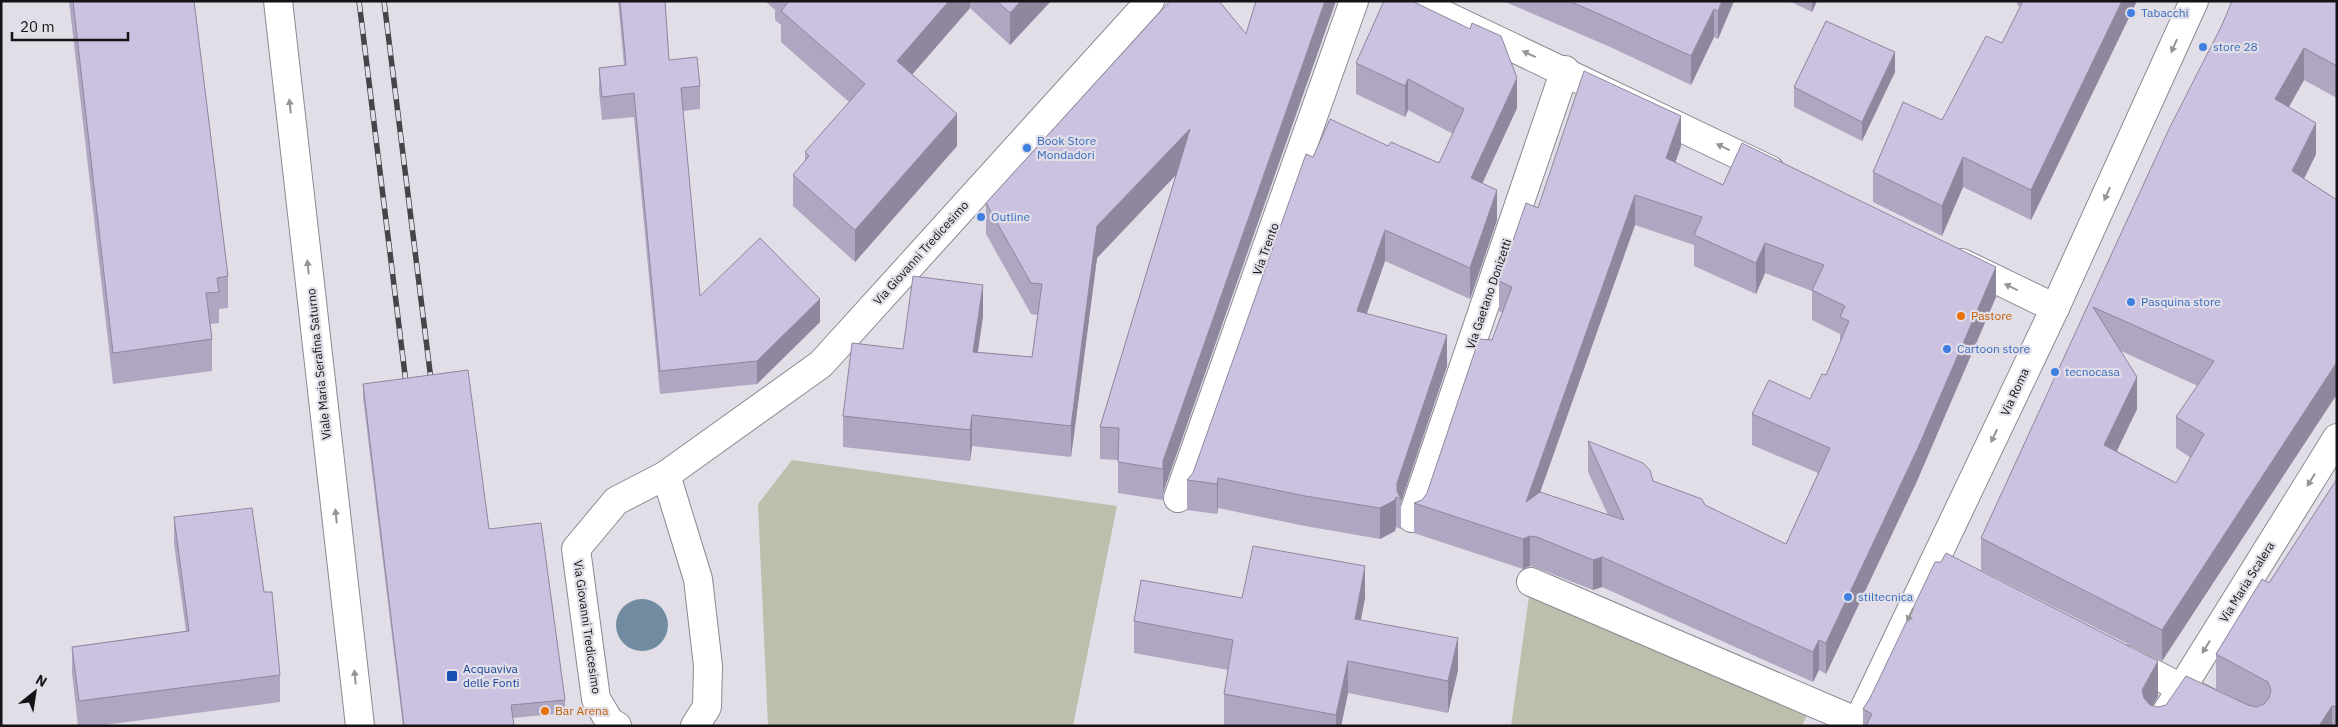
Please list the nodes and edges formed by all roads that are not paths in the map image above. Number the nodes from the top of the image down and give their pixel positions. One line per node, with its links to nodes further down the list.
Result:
1 (278, 1): 18 (street, Viale Maria Serafina Saturno, one-way to 1)
2 (1150, 1): 11 (street, Via Giovanni Tredicesimo)
3 (1354, 1): 12 (street, Via Trento)
4 (1415, 1): 6 (street, one-way to 4)
5 (2194, 1): 9 (street, Via Roma, one-way to 9)
6 (1565, 70): 7 (street, one-way to 6); 13 (street, Via Gaetano Donizetti)
7 (1796, 183)
8 (1939, 252): 9 (street, one-way to 8)
9 (2055, 308): 17 (street, Via Roma, one-way to 17)
10 (2337, 438): 16 (street, Via Maria Scalera, one-way to 16)
11 (666, 475): 19 (street, Via Giovanni Tredicesimo); 20 (street)
12 (1178, 498)
13 (1412, 518)
14 (1531, 582): 17 (street)
15 (2102, 647): 16 (street)
16 (2181, 687): 21 (street, Via Maria Scalera); 22 (street)
17 (1857, 724)
18 (360, 726)
19 (617, 726)
20 (696, 726)
21 (2158, 726)
22 (2255, 726)

